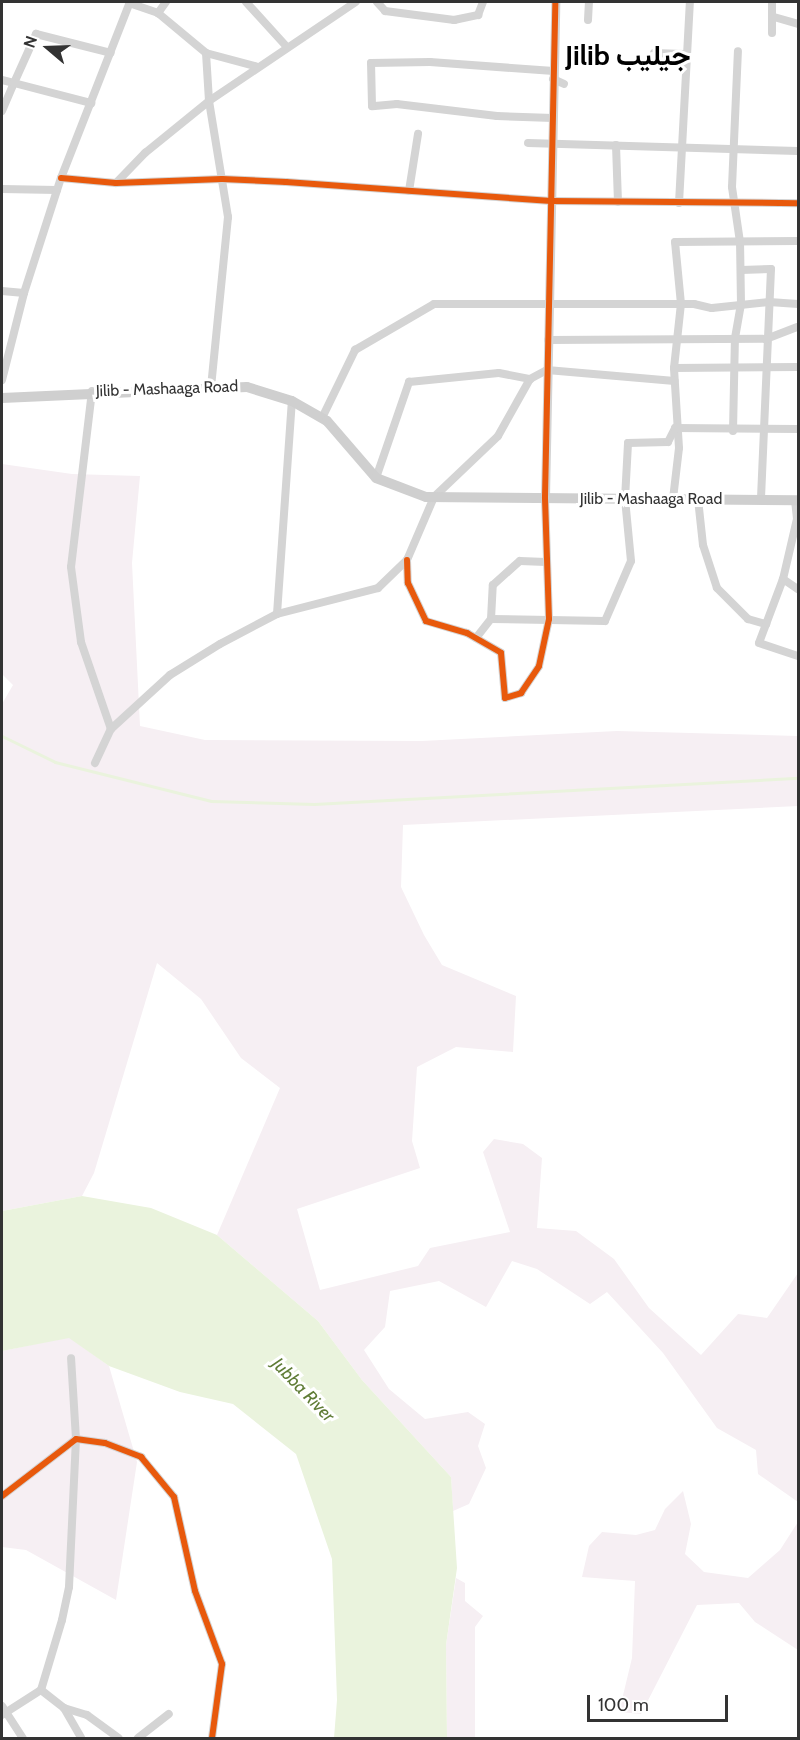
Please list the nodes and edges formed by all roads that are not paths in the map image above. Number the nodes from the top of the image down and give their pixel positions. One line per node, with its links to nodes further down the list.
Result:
1 (129, 2): 11 (street); 18 (street)
2 (166, 2): 11 (street)
3 (246, 2): 16 (street)
4 (356, 2): 16 (street)
5 (376, 2): 6 (street)
6 (483, 2)
7 (555, 2): 23 (street)
8 (589, 2): 13 (street)
9 (690, 2): 21 (street)
10 (772, 2): 12 (street)
11 (158, 14): 19 (street)
12 (774, 17): 14 (street); 15 (street)
13 (588, 20)
14 (798, 24)
15 (772, 33)
16 (286, 47): 22 (street)
17 (738, 51): 36 (street)
18 (111, 53): 25 (street); 28 (street)
19 (206, 53): 22 (street); 27 (street)
20 (654, 53): 21 (street)
21 (684, 54): 35 (street)
22 (255, 66): 27 (street)
23 (554, 75): 26 (street); 30 (street); 30 (street)
24 (2, 80): 25 (street)
25 (14, 83): 28 (street); 29 (street)
26 (564, 84)
27 (209, 100): 39 (street); 40 (street)
28 (91, 104): 38 (street)
29 (2, 111)
30 (553, 118): 33 (street)
31 (418, 134): 43 (street)
32 (528, 143): 33 (street)
33 (552, 144): 34 (street); 44 (street)
34 (616, 145): 35 (street); 45 (street)
35 (681, 149): 36 (street); 46 (street)
36 (734, 149): 37 (street); 47 (street)
37 (798, 151)
38 (61, 178): 40 (street); 42 (street)
39 (222, 179): 40 (street); 43 (street); 72 (street)
40 (116, 183)
41 (2, 189): 42 (street)
42 (57, 190): 53 (street)
43 (409, 191): 44 (street)
44 (551, 201): 45 (street); 58 (street)
45 (618, 202): 46 (street)
46 (680, 203): 47 (street)
47 (733, 203): 48 (street); 49 (street)
48 (798, 203)
49 (740, 242): 50 (street); 51 (street); 55 (street)
50 (798, 242)
51 (741, 270): 54 (street); 56 (street)
52 (2, 291): 53 (street)
53 (24, 293): 70 (street)
54 (769, 302): 56 (street); 57 (street); 62 (street)
55 (681, 304): 56 (street); 58 (street); 60 (street)
56 (741, 304): 61 (street)
57 (798, 304)
58 (549, 305): 63 (street); 76 (street)
59 (798, 327): 62 (street)
60 (679, 338): 61 (street); 63 (street); 65 (street)
61 (735, 338): 62 (street); 66 (street)
62 (766, 339): 64 (street)
63 (548, 340): 68 (street)
64 (766, 367): 66 (street); 67 (street); 78 (street)
65 (674, 368): 66 (street); 71 (street)
66 (734, 368): 80 (street)
67 (798, 368)
68 (547, 370): 69 (street); 71 (street); 83 (street)
69 (530, 379): 81 (street); 82 (street)
70 (2, 380)
71 (675, 381): 77 (street)
72 (211, 388): 73 (main road, Jilib - Mashaaga Road); 75 (main road, Jilib - Mashaaga Road)
73 (92, 392): 74 (main road, Jilib - Mashaaga Road); 99 (street)
74 (2, 398)
75 (292, 401): 76 (main road, Jilib - Mashaaga Road); 93 (street)
76 (322, 418): 81 (main road, Jilib - Mashaaga Road)
77 (675, 428): 80 (street); 84 (street); 87 (street)
78 (764, 428): 79 (street); 80 (street); 86 (street)
79 (798, 429)
80 (733, 431)
81 (376, 478): 82 (main road, Jilib - Mashaaga Road)
82 (434, 497): 83 (main road, Jilib - Mashaaga Road); 89 (street)
83 (545, 497): 84 (main road, Jilib - Mashaaga Road); 90 (street)
84 (625, 499): 87 (main road, Jilib - Mashaaga Road); 95 (street)
85 (698, 499): 86 (main road, Jilib - Mashaaga Road); 87 (main road, Jilib - Mashaaga Road); 96 (street)
86 (761, 499): 88 (main road, Jilib - Mashaaga Road)
87 (673, 500)
88 (797, 500): 91 (street)
89 (408, 560): 93 (street); 97 (street)
90 (546, 562): 94 (street); 95 (street)
91 (783, 579): 92 (street); 96 (street)
92 (798, 589)
93 (278, 614): 99 (street)
94 (491, 619): 95 (street); 97 (street)
95 (549, 619): 97 (street)
96 (766, 624): 98 (street)
97 (476, 638)
98 (798, 656)
99 (111, 729): 100 (street)
100 (95, 763)
101 (71, 1358): 102 (street)
102 (76, 1439): 103 (street); 104 (street); 112 (street)
103 (2, 1496)
104 (41, 1690): 105 (street); 106 (street)
105 (64, 1708): 109 (street); 110 (street)
106 (3, 1711): 108 (street)
107 (168, 1714): 111 (street)
108 (23, 1738)
109 (81, 1738)
110 (119, 1738)
111 (138, 1738)
112 (212, 1738)

